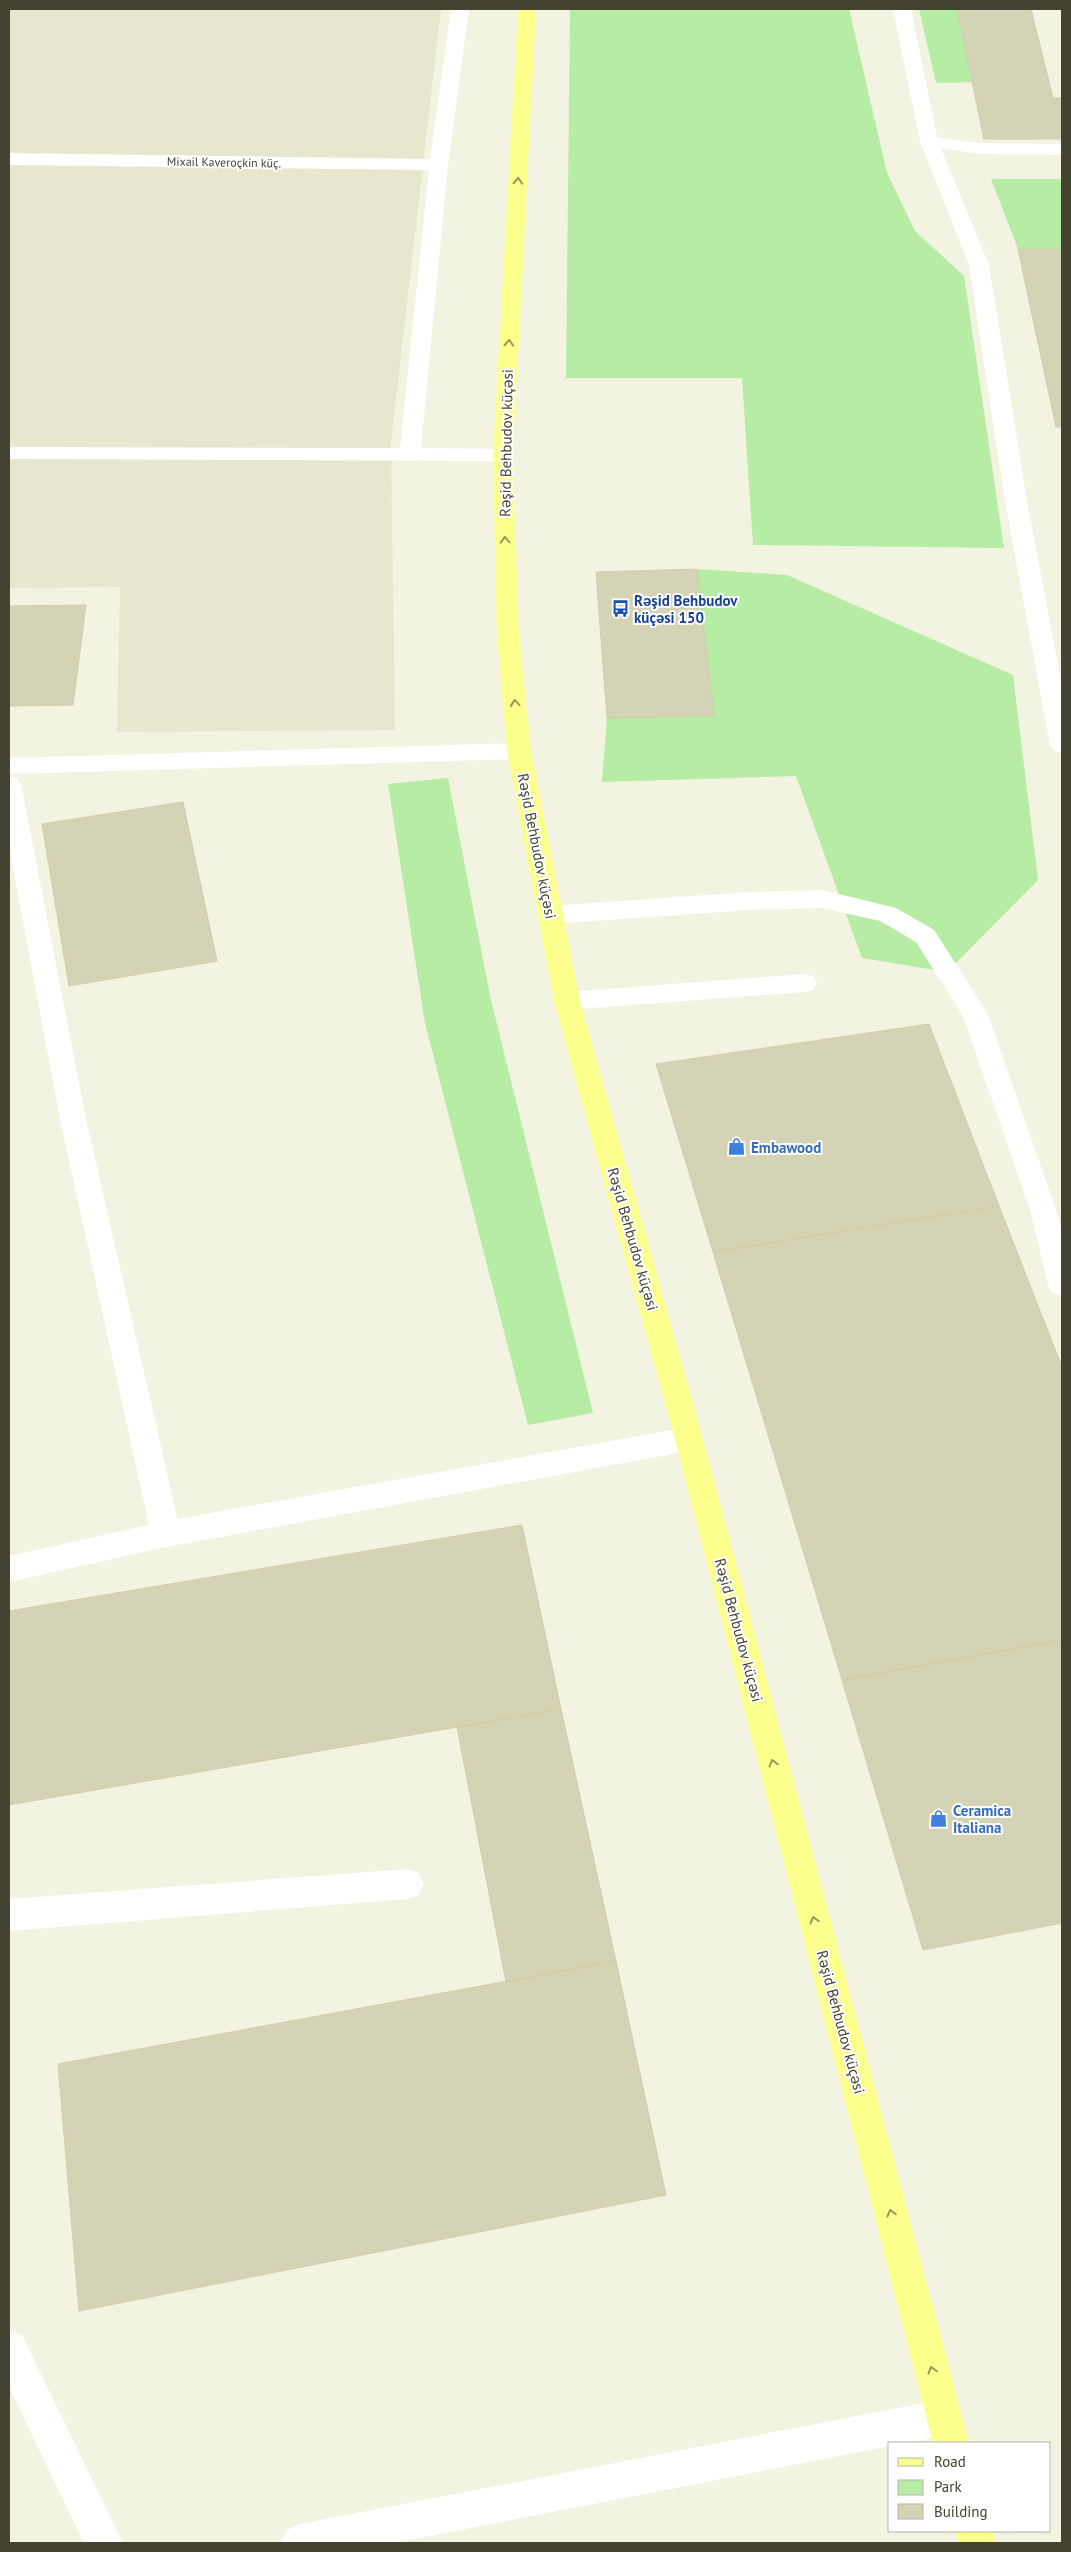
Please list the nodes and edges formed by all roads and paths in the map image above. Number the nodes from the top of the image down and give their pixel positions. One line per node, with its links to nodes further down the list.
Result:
1 (460, 9): 7 (street)
2 (527, 9): 10 (main road, Rəşid Behbudov küçəsi, one-way to 2)
3 (902, 9): 4 (street)
4 (929, 141): 5 (street); 11 (street)
5 (1062, 150)
6 (9, 159): 7 (street, Mixail Kaveroçkin küç.)
7 (439, 165): 9 (street)
8 (9, 454): 9 (street)
9 (410, 454): 10 (street)
10 (503, 455): 12 (main road, Rəşid Behbudov küçəsi, one-way to 10)
11 (1062, 746)
12 (520, 751): 13 (street); 15 (main road, Rəşid Behbudov küçəsi)
13 (9, 766)
14 (9, 784): 20 (street)
15 (550, 915): 17 (main road, Rəşid Behbudov küçəsi); 18 (street)
16 (804, 983): 17 (street)
17 (566, 1001): 19 (main road, Rəşid Behbudov küçəsi)
18 (1062, 1285)
19 (689, 1439): 20 (street); 25 (main road, Rəşid Behbudov küçəsi, one-way to 19)
20 (166, 1534): 21 (street)
21 (9, 1569)
22 (408, 1884): 23 (street)
23 (9, 1915)
24 (9, 2348): 26 (street)
25 (948, 2430): 27 (street)
26 (104, 2543)
27 (300, 2543)

